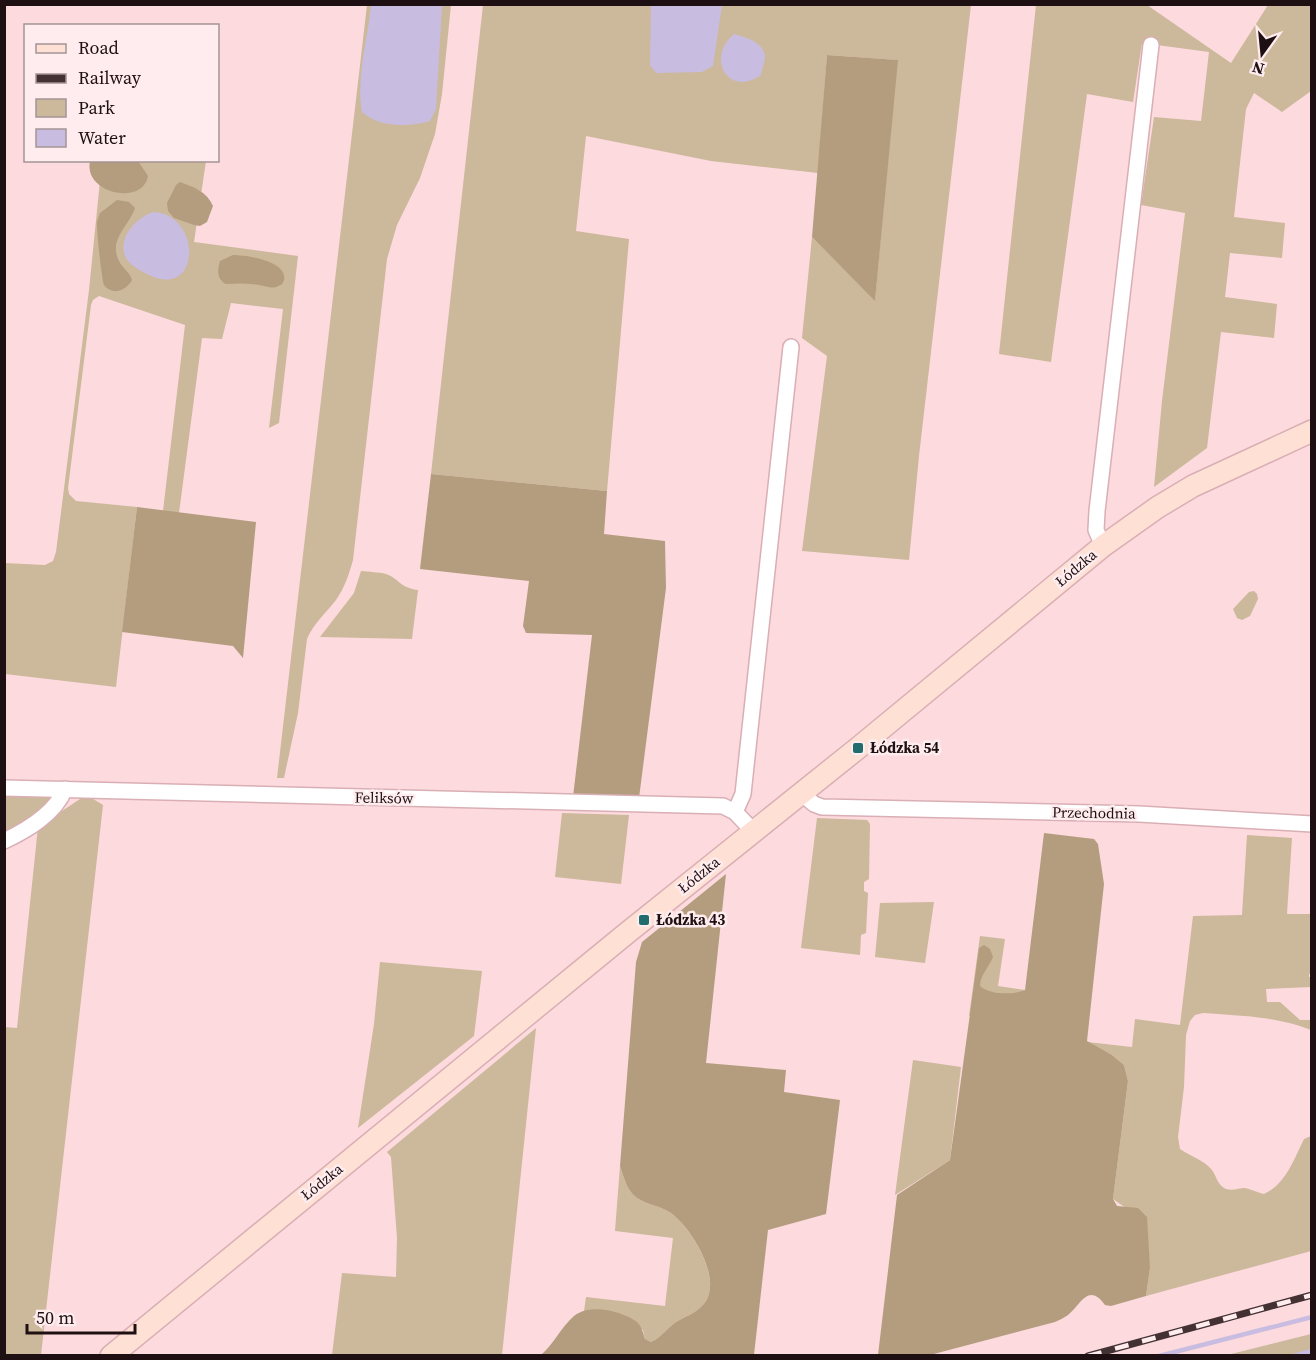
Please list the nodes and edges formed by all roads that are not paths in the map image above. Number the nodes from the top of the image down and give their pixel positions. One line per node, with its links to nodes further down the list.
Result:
1 (1151, 45): 4 (street)
2 (791, 347): 8 (street)
3 (1311, 430): 4 (main road, Łódzka)
4 (1103, 546): 7 (main road, Łódzka)
5 (4, 788): 6 (street, Feliksów)
6 (65, 789): 8 (street, Feliksów); 11 (street)
7 (801, 794): 9 (street, Przechodnia); 10 (main road, Łódzka)
8 (735, 812): 10 (street)
9 (1311, 824)
10 (754, 832): 12 (main road, Łódzka)
11 (4, 841)
12 (111, 1356)

